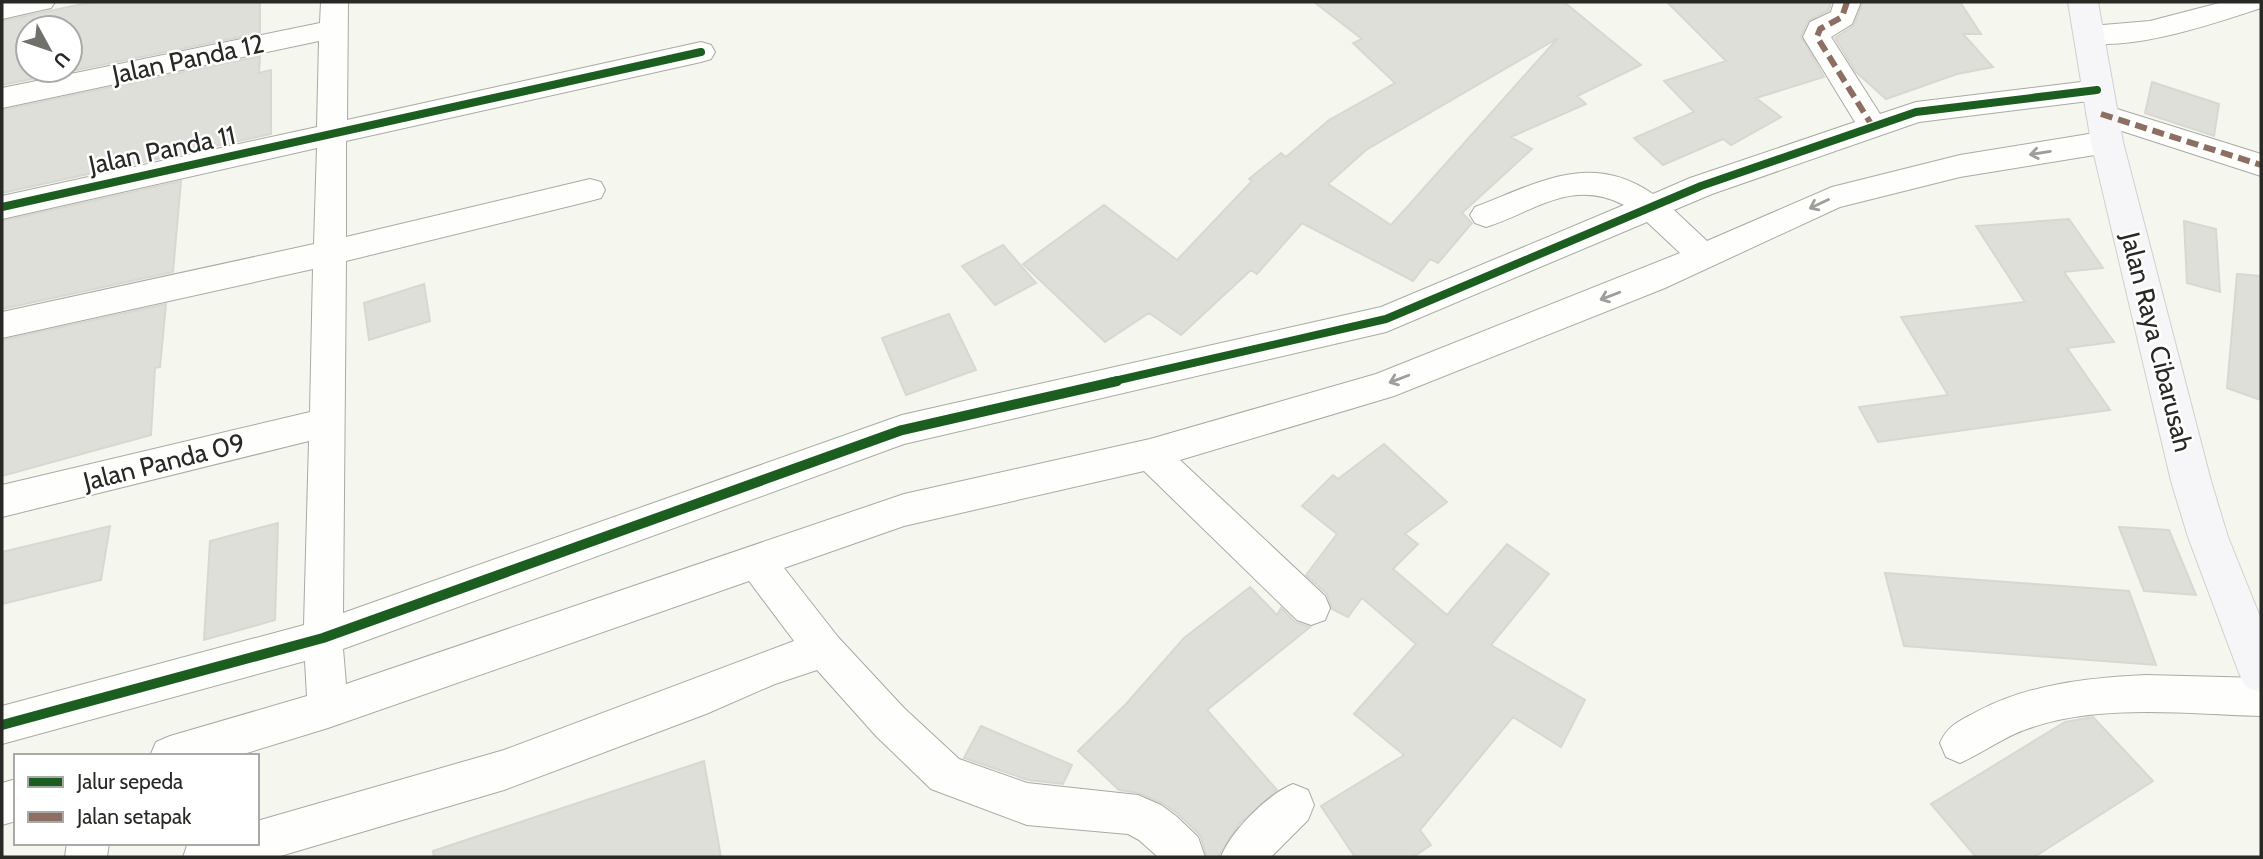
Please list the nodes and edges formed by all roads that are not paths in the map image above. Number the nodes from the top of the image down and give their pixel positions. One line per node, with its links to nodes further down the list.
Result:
1 (41, 2): 4 (street)
2 (1847, 2): 10 (street)
3 (2252, 2): 6 (street)
4 (2, 10)
5 (334, 15): 8 (street, Jalan Panda 12); 11 (street)
6 (2086, 18): 9 (main road, Jalan Raya Cibarusah)
7 (701, 52): 11 (street, Jalan Panda 11)
8 (2, 99)
9 (2102, 115): 10 (street); 12 (street); 18 (street, one-way to 18); 27 (main road, Jalan Raya Cibarusah)
10 (1873, 127): 15 (street)
11 (332, 135): 14 (street, Jalan Panda 11); 17 (street)
12 (2261, 165)
13 (590, 190): 17 (street)
14 (2, 207)
15 (1653, 207): 16 (street); 18 (street); 25 (street)
16 (1486, 215)
17 (330, 253): 19 (street); 20 (street)
18 (1703, 257): 21 (street, one-way to 21)
19 (2, 325)
20 (327, 422): 22 (street, Jalan Panda 09); 25 (street)
21 (1150, 454): 23 (street); 24 (street)
22 (2, 501)
23 (756, 561): 26 (street); 29 (street)
24 (1311, 608)
25 (323, 638): 29 (street); 30 (street)
26 (824, 650): 34 (street); 37 (street)
27 (2261, 673)
28 (2261, 697): 31 (street)
29 (328, 709): 32 (street)
30 (2, 725)
31 (1960, 743)
32 (177, 754)
33 (1293, 804): 38 (street)
34 (259, 841)
35 (245, 845): 36 (street)
36 (204, 857)
37 (1184, 857)
38 (1242, 857)

